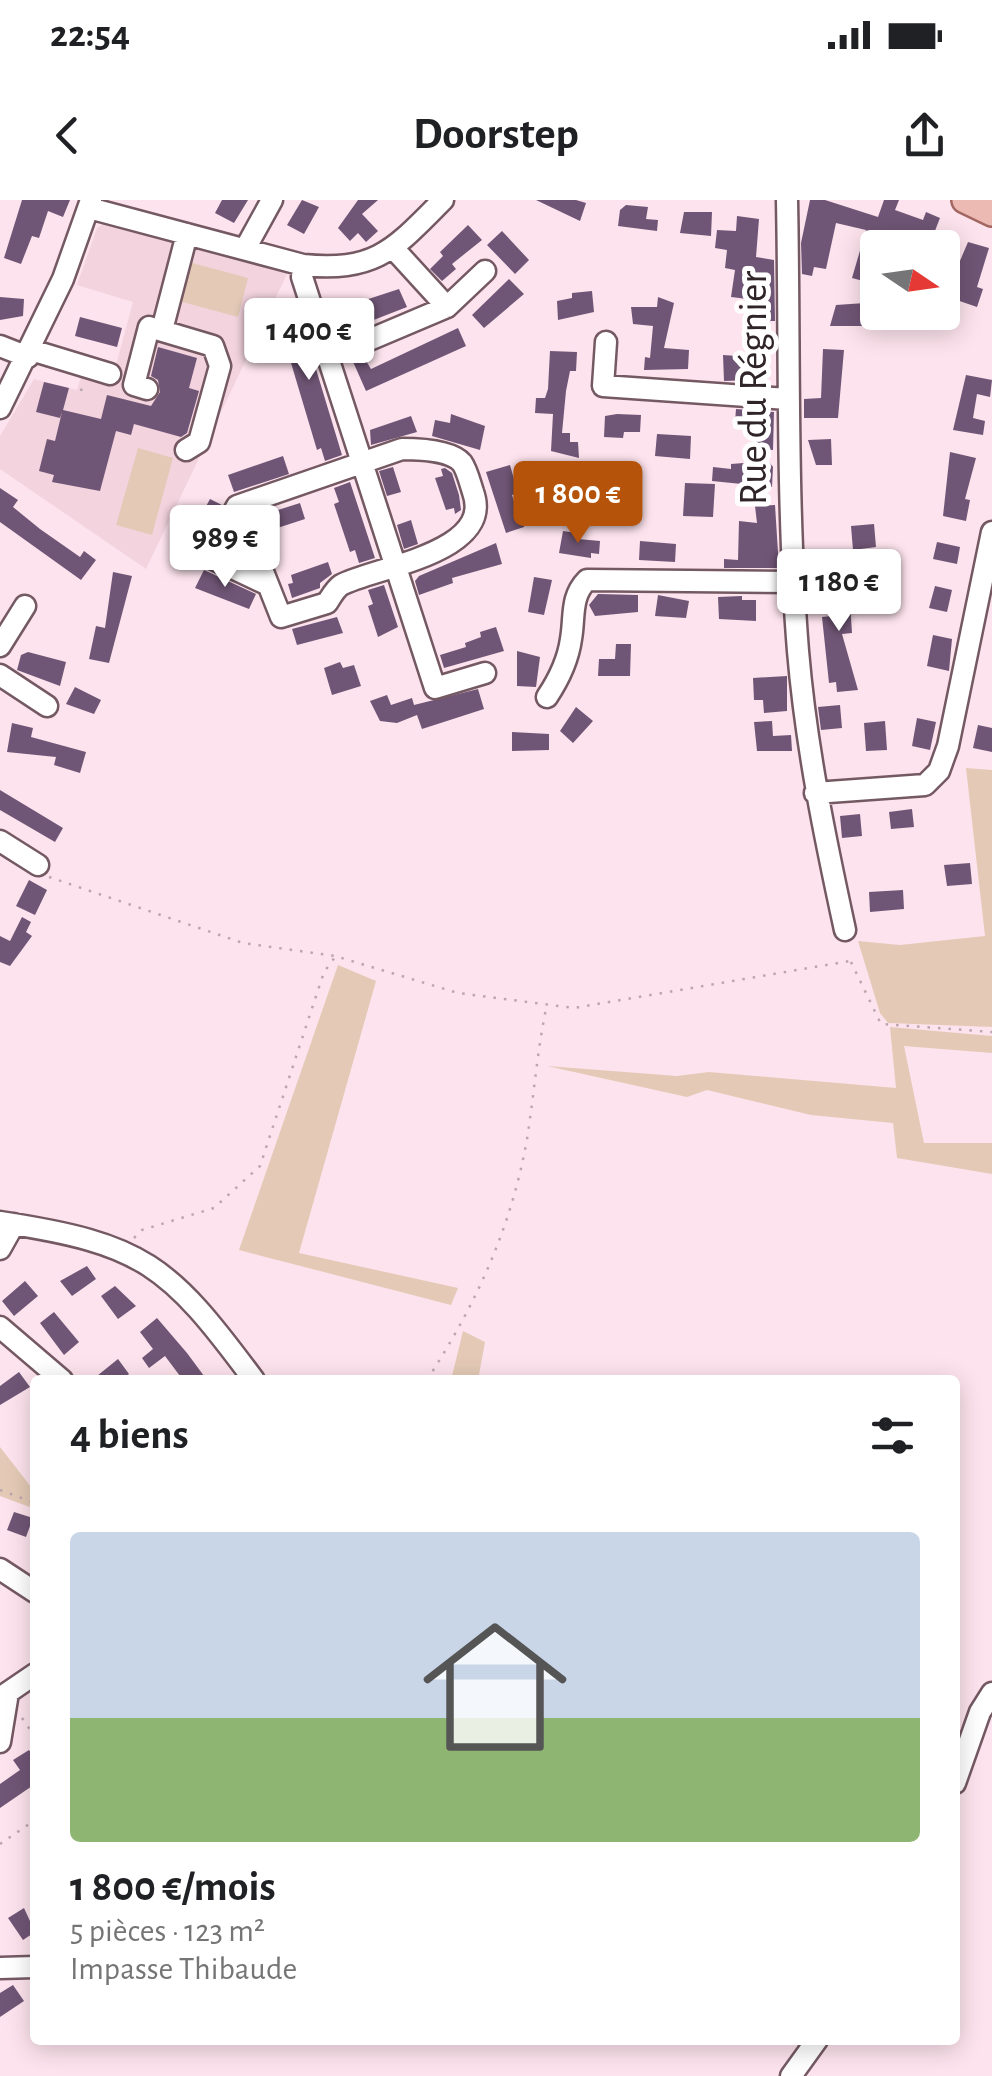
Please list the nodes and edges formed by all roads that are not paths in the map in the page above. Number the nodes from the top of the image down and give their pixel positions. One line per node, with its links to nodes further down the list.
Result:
1 (272, 200): 8 (street)
2 (444, 200): 9 (street)
3 (788, 200): 20 (street, Rue du Régnier)
4 (966, 200): 6 (main road)
5 (90, 204): 7 (street); 17 (street)
6 (992, 213)
7 (187, 234): 8 (street); 13 (street)
8 (246, 249): 10 (street)
9 (394, 249): 10 (street); 12 (street)
10 (303, 265): 23 (street)
11 (486, 271): 12 (street)
12 (447, 307): 14 (street)
13 (162, 330): 19 (street); 22 (street)
14 (369, 340)
15 (606, 342): 20 (street)
16 (0, 346): 17 (street)
17 (30, 353): 18 (street); 21 (street)
18 (110, 374)
19 (147, 388)
20 (788, 399): 27 (street, Rue du Régnier)
21 (0, 408)
22 (186, 450)
23 (360, 463): 24 (street); 26 (street); 26 (street)
24 (237, 506): 28 (street); 28 (street)
25 (992, 532): 35 (street)
26 (396, 567): 28 (street); 31 (street)
27 (794, 582): 33 (street); 35 (street, Rue du Régnier)
28 (264, 583)
29 (26, 606): 30 (street)
30 (0, 646)
31 (484, 673)
32 (0, 674): 34 (street)
33 (547, 697)
34 (47, 706)
35 (815, 793): 38 (street, Rue du Régnier)
36 (0, 841): 37 (street)
37 (38, 864)
38 (845, 930)
39 (7, 1223): 40 (street); 43 (street)
40 (0, 1249)
41 (0, 1327): 42 (street)
42 (56, 1375)
43 (250, 1375)
44 (0, 1569): 45 (street)
45 (30, 1589)
46 (30, 1677): 48 (street)
47 (992, 1693): 50 (street)
48 (4, 1695): 49 (street)
49 (0, 1742)
50 (960, 1769)
51 (30, 1967): 52 (street)
52 (0, 1968)
53 (813, 2045): 54 (street)
54 (791, 2076)

